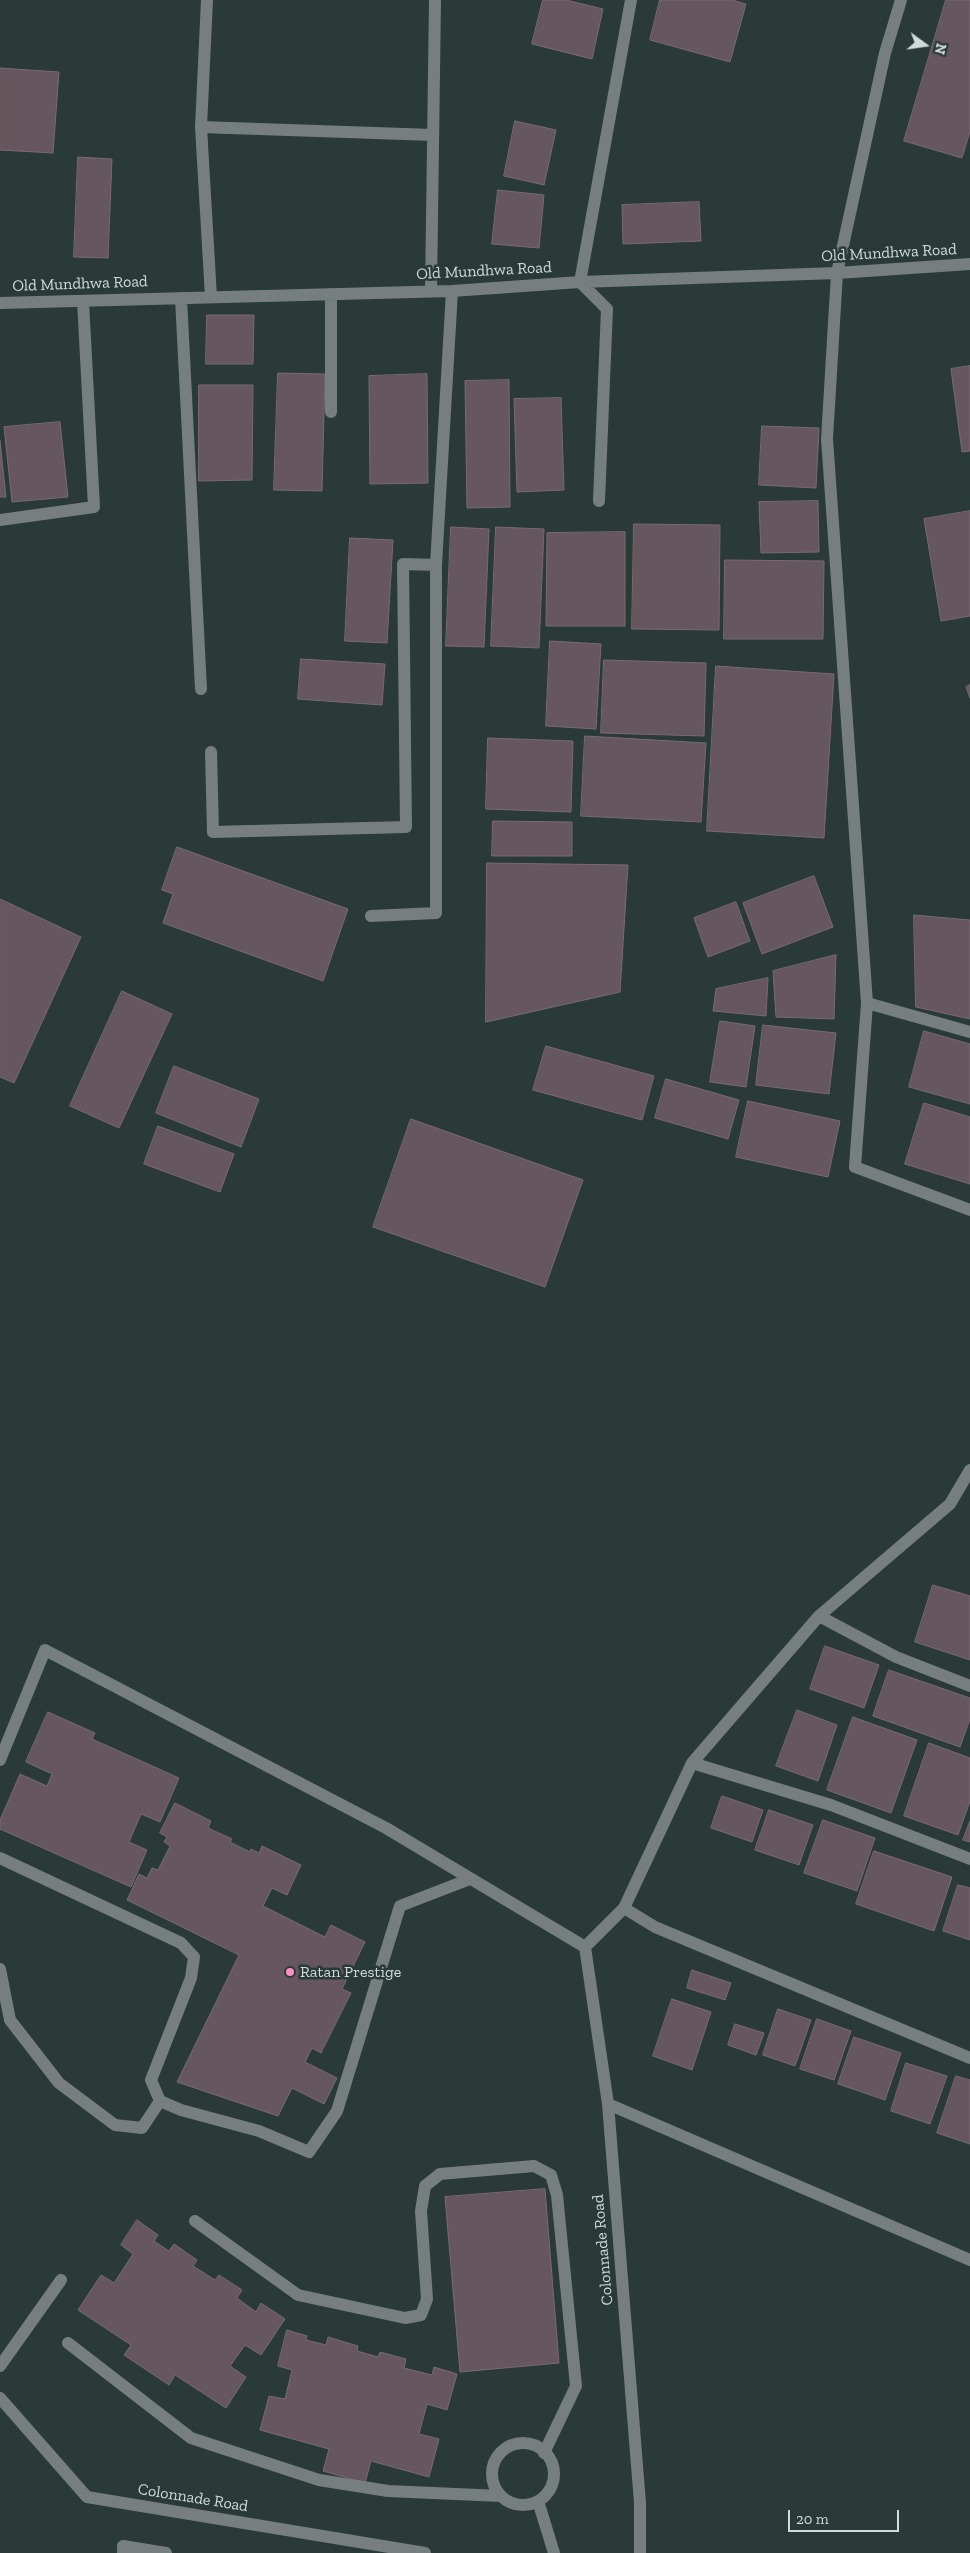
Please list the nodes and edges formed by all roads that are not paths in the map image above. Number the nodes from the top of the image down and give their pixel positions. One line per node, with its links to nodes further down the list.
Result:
1 (207, 0): 5 (street)
2 (435, 0): 6 (street)
3 (631, 0): 9 (street)
4 (901, 0): 8 (street)
5 (201, 127): 6 (street); 13 (street)
6 (433, 135): 10 (street)
7 (970, 264): 8 (street, Old Mundhwa Road)
8 (837, 273): 9 (street, Old Mundhwa Road); 24 (street)
9 (580, 282): 11 (street, Old Mundhwa Road); 18 (street)
10 (430, 291): 11 (street, Old Mundhwa Road); 12 (street, Old Mundhwa Road)
11 (452, 291): 20 (street)
12 (331, 294): 13 (street, Old Mundhwa Road); 17 (street)
13 (211, 297): 14 (street, Old Mundhwa Road)
14 (181, 298): 15 (street, Old Mundhwa Road); 21 (street)
15 (83, 301): 16 (street, Old Mundhwa Road); 19 (street)
16 (0, 302)
17 (331, 412)
18 (599, 501)
19 (0, 520)
20 (436, 564): 22 (street); 23 (street)
21 (201, 689)
22 (211, 752)
23 (371, 916)
24 (867, 1002): 25 (street); 26 (street)
25 (970, 1032)
26 (970, 1210)
27 (970, 1470): 28 (street)
28 (819, 1616): 29 (street); 31 (street)
29 (970, 1686)
30 (0, 1760): 34 (street)
31 (692, 1763): 33 (street); 35 (street)
32 (0, 1858): 39 (street)
33 (970, 1859)
34 (470, 1878): 36 (street); 39 (street)
35 (624, 1908): 36 (street); 38 (street)
36 (585, 1947): 40 (street, Colonnade Road)
37 (0, 1969): 39 (street)
38 (970, 2058)
39 (160, 2101)
40 (608, 2104): 42 (street); 54 (street, Colonnade Road)
41 (195, 2221): 47 (street)
42 (970, 2260)
43 (61, 2280): 45 (street)
44 (68, 2343): 48 (street)
45 (0, 2366)
46 (0, 2398): 52 (street, Colonnade Road)
47 (544, 2453): 48 (street); 49 (street)
48 (501, 2496): 49 (street)
49 (538, 2501): 53 (street)
50 (123, 2553): 51 (street)
51 (166, 2553)
52 (425, 2553)
53 (554, 2553)
54 (640, 2553)

